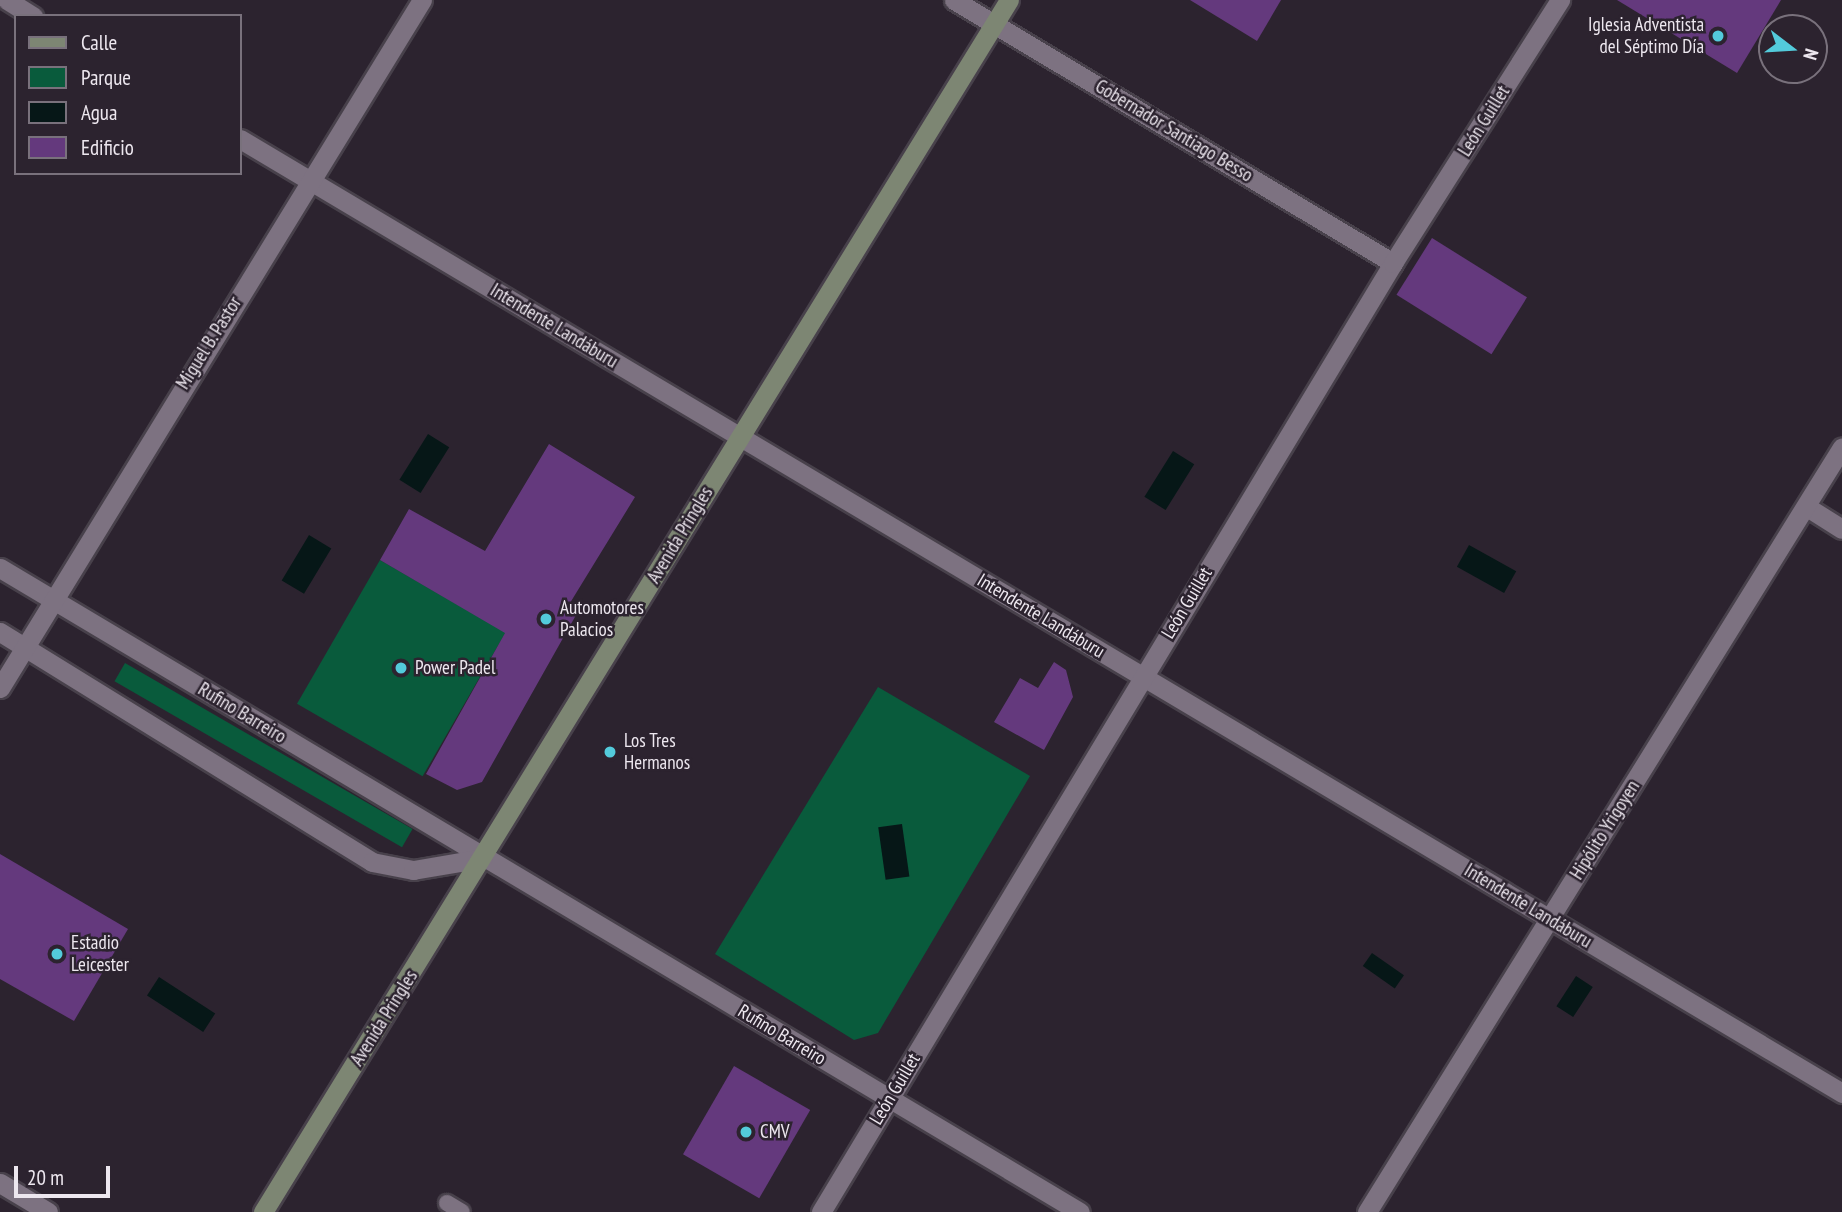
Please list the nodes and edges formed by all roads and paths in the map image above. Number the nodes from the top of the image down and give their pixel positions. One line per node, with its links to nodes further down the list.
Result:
1 (7, 0): 6 (street)
2 (422, 0): 9 (street, Miguel B. Pastor)
3 (954, 0): 7 (street, Gobernador Santiago Besso)
4 (1009, 0): 7 (main road, Avenida Pringles)
5 (1560, 0): 10 (street, León Guillet)
6 (30, 14)
7 (994, 24): 10 (street, Gobernador Santiago Besso); 11 (main road, Avenida Pringles)
8 (242, 140): 9 (street, Intendente Landáburu)
9 (309, 180): 11 (street, Intendente Landáburu); 16 (street, Miguel B. Pastor)
10 (1393, 264): 19 (street, León Guillet)
11 (740, 437): 19 (street, Intendente Landáburu); 21 (main road, Avenida Pringles)
12 (1842, 447): 13 (street, Hipólito Yrigoyen)
13 (1807, 507): 14 (street); 22 (street, Hipólito Yrigoyen)
14 (1842, 529)
15 (0, 568): 16 (street, Rufino Barreiro)
16 (51, 598): 18 (street, Miguel B. Pastor); 21 (street, Rufino Barreiro)
17 (0, 632): 18 (street)
18 (25, 647): 20 (street, Miguel B. Pastor); 21 (street)
19 (1142, 677): 22 (street, Intendente Landáburu); 24 (street, León Guillet)
20 (0, 688)
21 (483, 858): 24 (street, Rufino Barreiro); 28 (main road, Avenida Pringles)
22 (1549, 919): 23 (street, Intendente Landáburu); 32 (street, Hipólito Yrigoyen)
23 (1842, 1093)
24 (888, 1100): 30 (street, León Guillet); 31 (street, Rufino Barreiro)
25 (0, 1183): 27 (street)
26 (447, 1203): 29 (lane)
27 (48, 1212)
28 (263, 1212)
29 (461, 1212)
30 (821, 1212)
31 (1080, 1212)
32 (1367, 1212)

